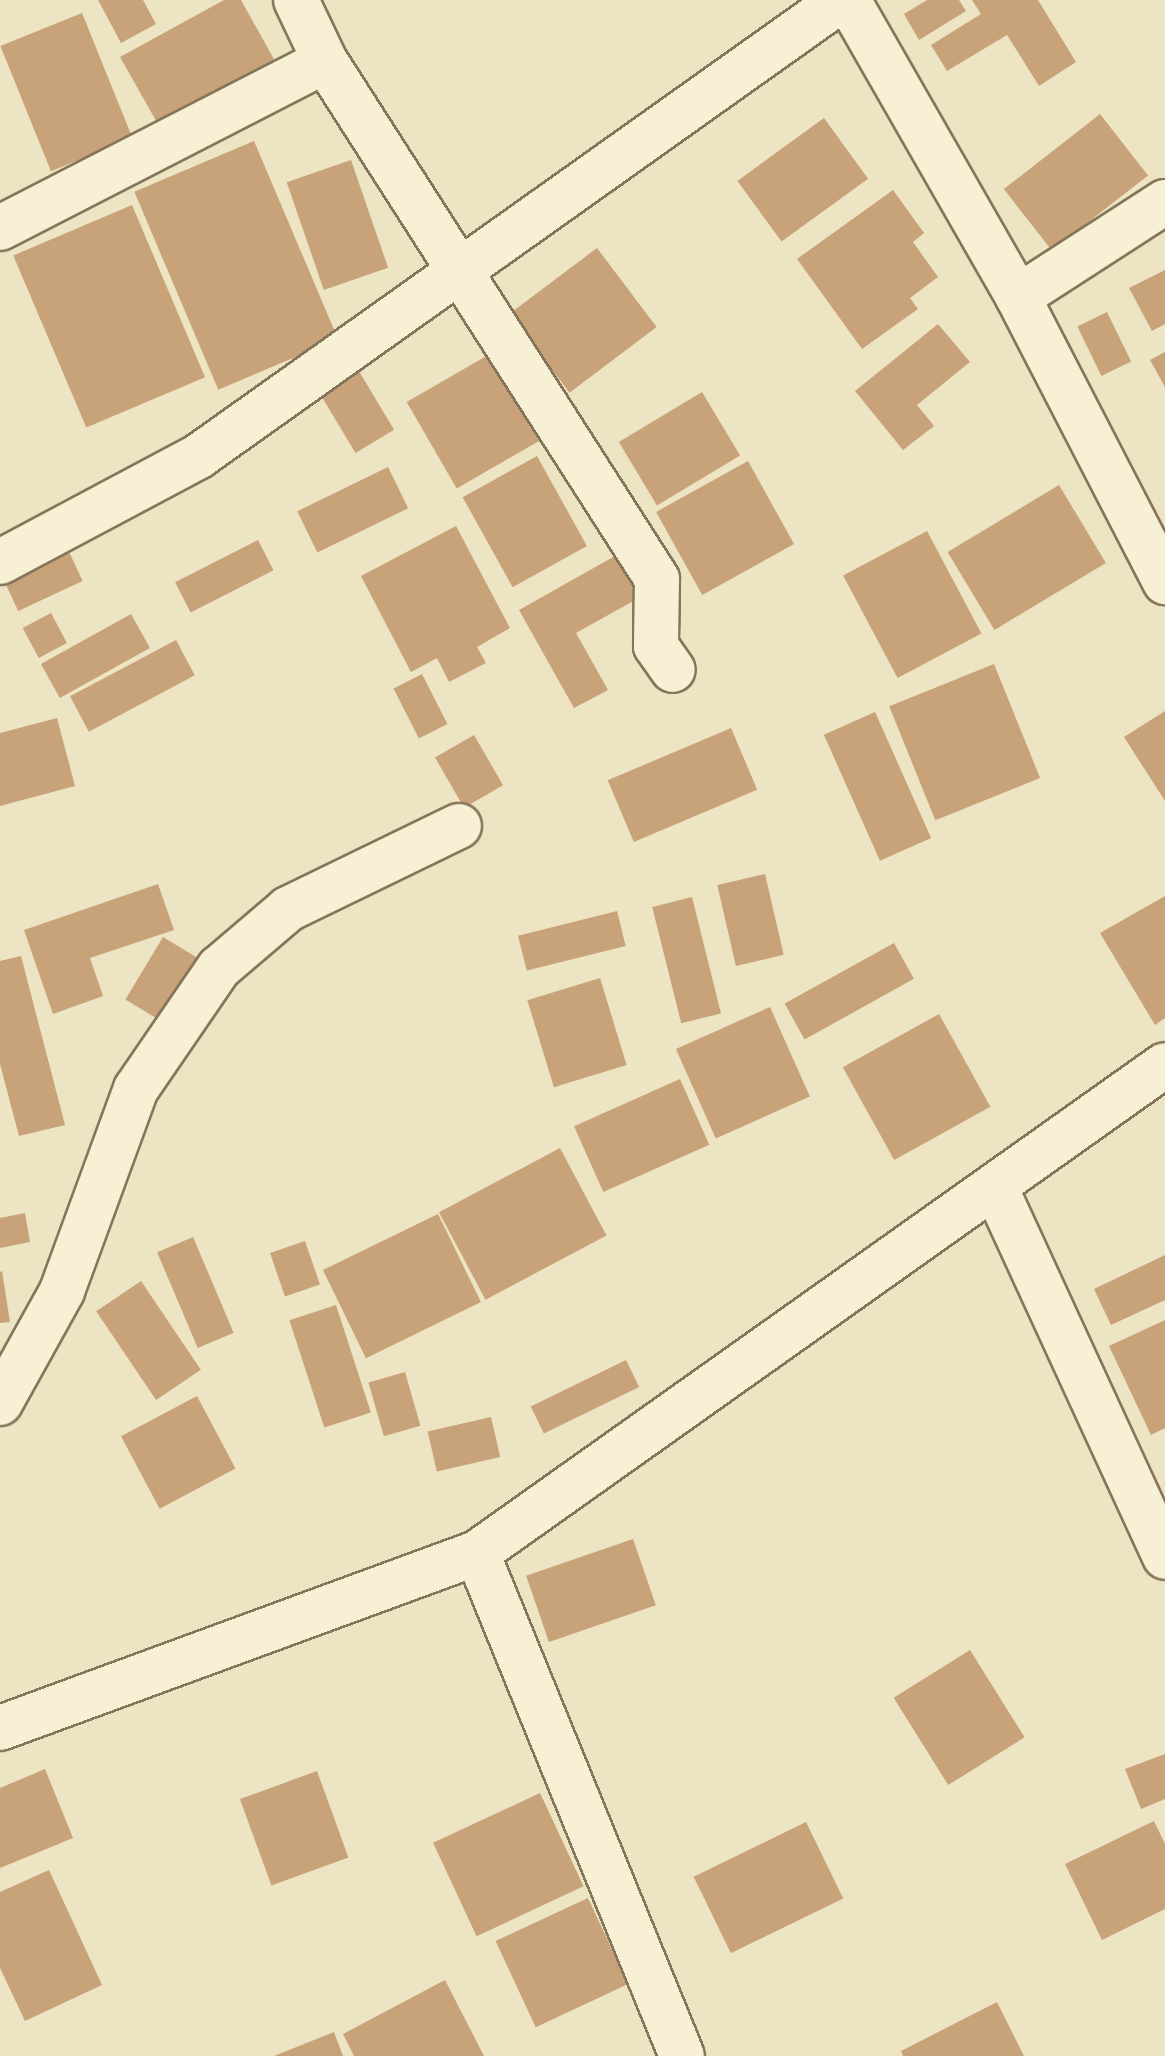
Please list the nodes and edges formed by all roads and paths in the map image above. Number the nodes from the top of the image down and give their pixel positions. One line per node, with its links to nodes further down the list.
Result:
1 (296, 0): 4 (street)
2 (841, 0): 7 (street)
3 (848, 0): 8 (street)
4 (325, 61): 6 (street); 7 (street)
5 (1165, 202): 8 (street)
6 (0, 228)
7 (457, 268): 9 (street); 11 (street)
8 (1018, 297): 10 (street)
9 (0, 562)
10 (1165, 582)
11 (673, 670)
12 (459, 826): 15 (street)
13 (1165, 1065): 14 (street)
14 (995, 1187): 16 (street); 17 (street)
15 (0, 1403)
16 (477, 1553): 18 (street); 19 (street)
17 (1165, 1557)
18 (0, 1728)
19 (682, 2056)

